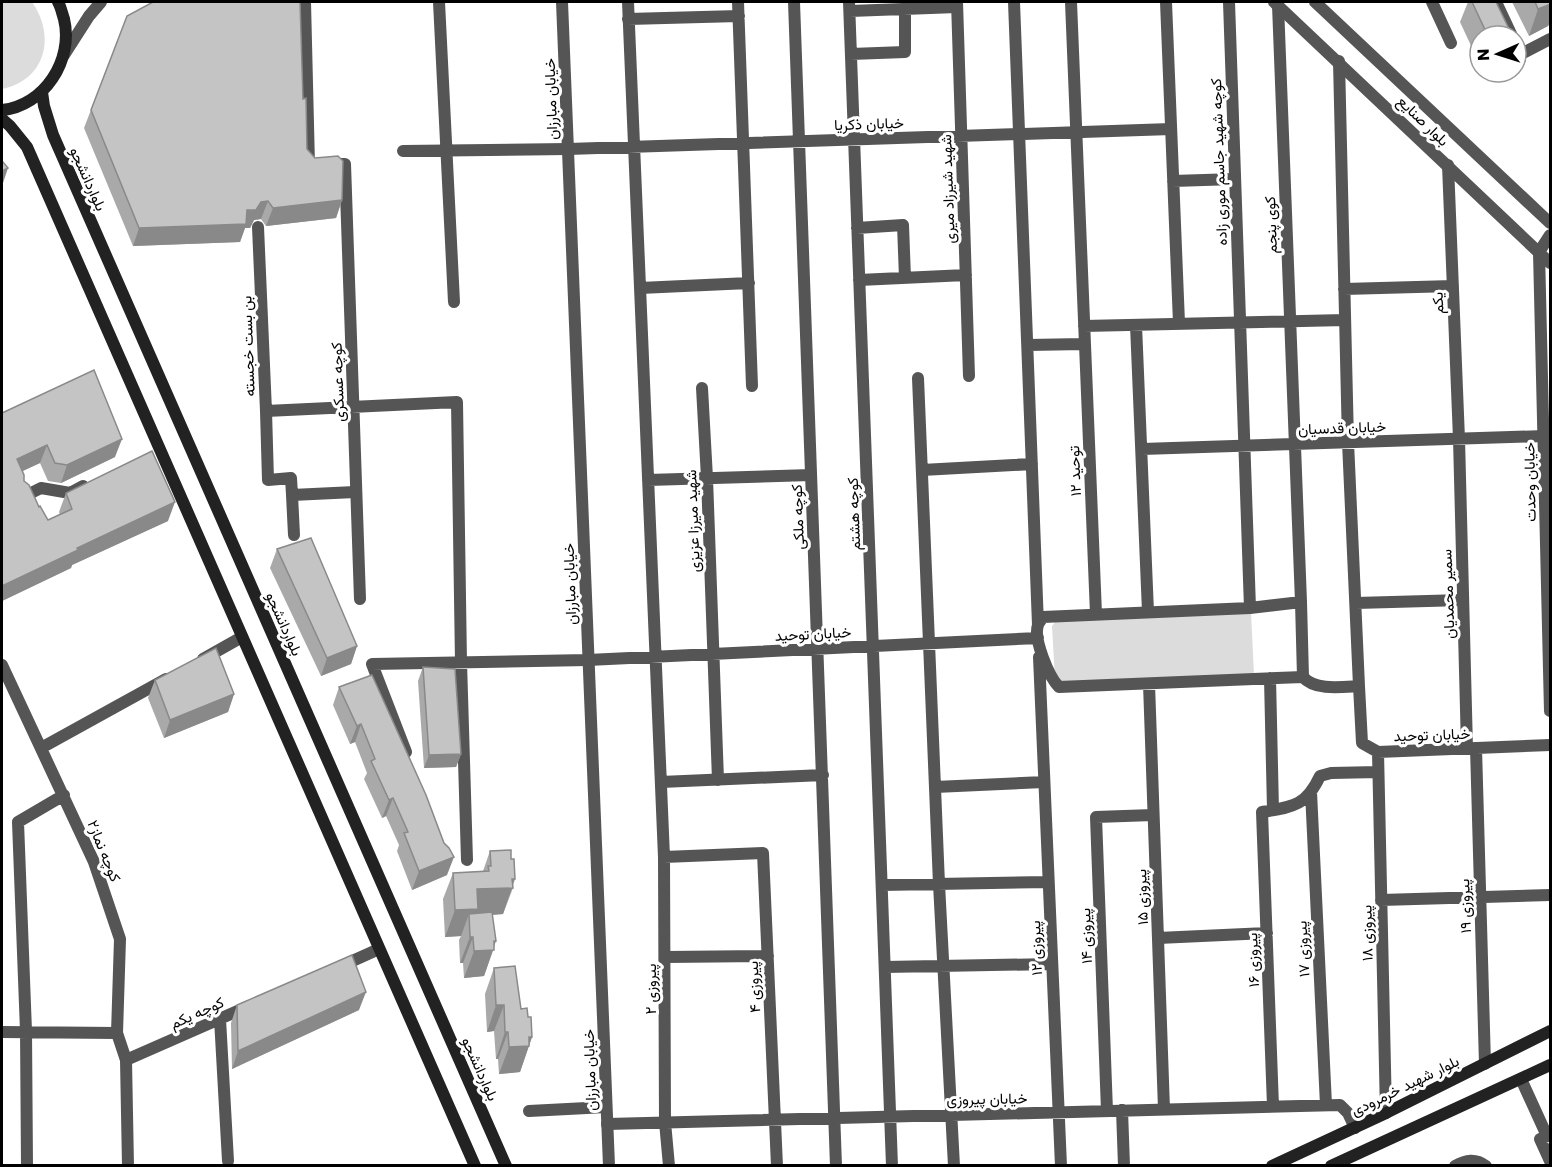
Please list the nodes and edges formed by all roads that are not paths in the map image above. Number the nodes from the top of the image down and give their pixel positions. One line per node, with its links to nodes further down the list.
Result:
1 (58, 2): 27 (main road)
2 (101, 2): 27 (street)
3 (305, 2): 72 (street, کوچه عسکری)
4 (439, 2): 41 (street)
5 (562, 2): 39 (street, خیابان مبارزان)
6 (628, 2): 21 (street)
7 (738, 2): 20 (street)
8 (794, 2): 37 (street, کوچه ملکی)
9 (1014, 2): 34 (street)
10 (1071, 2): 33 (street, توحید ۱۲)
11 (1166, 2): 32 (street)
12 (1229, 2): 44 (street, کوچه شهید جاسم موری زاده)
13 (1315, 2): 46 (street, بلوار صنایع)
14 (1432, 2): 24 (street)
15 (1496, 2): 22 (street)
16 (1276, 3): 28 (street, بلوار صنایع); 61 (street, کوی پنجم)
17 (957, 4): 19 (street); 35 (street, شهید شیرزاد میری)
18 (850, 6): 19 (street); 26 (street, کوچه هشتم)
19 (905, 9): 26 (street)
20 (739, 16): 21 (street); 38 (street)
21 (628, 19): 40 (street)
22 (1506, 24)
23 (1551, 39): 25 (street)
24 (1451, 43)
25 (1528, 46)
26 (851, 54): 36 (street, کوچه هشتم)
27 (64, 55): 29 (main road)
28 (1339, 61): 43 (street, بلوار صنایع); 58 (street)
29 (42, 92): 30 (main road); 177 (main road, بلواردانشجو)
30 (2, 110)
31 (2, 119): 98 (main road)
32 (1171, 129): 33 (street, خیابان ذکریا); 45 (street)
33 (1076, 132): 34 (street, خیابان ذکریا); 65 (street, توحید ۱۲)
34 (1020, 134): 35 (street, خیابان ذکریا); 67 (street)
35 (961, 136): 36 (street, خیابان ذکریا); 52 (street, شهید شیرزاد میری)
36 (853, 139): 37 (street, خیابان ذکریا); 48 (street, کوچه هشتم)
37 (798, 141): 38 (street, خیابان ذکریا); 82 (street, کوچه ملکی)
38 (743, 143): 40 (street, خیابان ذکریا); 55 (street)
39 (568, 148): 40 (street, خیابان ذکریا); 41 (street, خیابان ذکریا); 104 (street, خیابان مبارزان)
40 (634, 148): 57 (street)
41 (448, 150): 42 (street, خیابان ذکریا); 59 (street)
42 (403, 151)
43 (1448, 165): 50 (street, بلوار صنایع); 56 (street, یکم)
44 (1235, 179): 45 (street); 62 (street, کوچه شهید جاسم موری زاده)
45 (1173, 181): 63 (street)
46 (1551, 223)
47 (258, 227): 73 (street, بن بست خجسته)
48 (857, 228): 53 (street); 54 (street, کوچه هشتم)
49 (1551, 235): 50 (street)
50 (1539, 252): 51 (street, بلوار صنایع); 74 (street, خیابان وحدت)
51 (1551, 263)
52 (966, 275): 53 (street); 68 (street, شهید شیرزاد میری)
53 (905, 278): 54 (street)
54 (859, 280): 100 (street, کوچه هشتم)
55 (748, 283): 57 (street); 70 (street)
56 (1453, 286): 58 (street); 75 (street, یکم)
57 (640, 288): 84 (street)
58 (1344, 289): 60 (street)
59 (454, 303)
60 (1345, 320): 61 (street); 76 (street)
61 (1289, 321): 62 (street); 77 (street, کوی پنجم)
62 (1240, 322): 63 (street); 78 (street, کوچه شهید جاسم موری زاده)
63 (1179, 323): 64 (street)
64 (1136, 325): 65 (street); 79 (street)
65 (1084, 326): 66 (street, توحید ۱۲)
66 (1084, 344): 67 (street); 96 (street, توحید ۱۲)
67 (1028, 345): 80 (street)
68 (969, 376)
69 (918, 378): 81 (street)
70 (752, 386)
71 (702, 388): 83 (street, شهید میرزا عزیزی)
72 (354, 408): 73 (street, بن بست خجسته); 86 (street, کوچه عسکری); 105 (street, بن بست خجسته)
73 (266, 411): 87 (street)
74 (1544, 436): 75 (street, خیابان قدسیان); 111 (street, خیابان وحدت)
75 (1459, 439): 76 (street, خیابان قدسیان); 91 (street, سمیر محمدیان)
76 (1348, 442): 77 (street, خیابان قدسیان); 93 (street)
77 (1295, 444): 78 (street, خیابان قدسیان); 92 (street, کوی پنجم)
78 (1244, 446): 79 (street, خیابان قدسیان); 94 (street, کوچه شهید جاسم موری زاده)
79 (1142, 449): 95 (street)
80 (1032, 464): 81 (street); 97 (street)
81 (922, 470): 99 (street)
82 (811, 475): 83 (street); 101 (street, کوچه ملکی)
83 (707, 478): 84 (street); 102 (street, شهید میرزا عزیزی)
84 (648, 480): 103 (street)
85 (90, 483): 88 (street)
86 (355, 492): 87 (street); 90 (street, کوچه عسکری)
87 (292, 495): 89 (street)
88 (24, 496)
89 (294, 536)
90 (360, 599)
91 (1463, 600): 93 (street); 115 (street, سمیر محمدیان)
92 (1301, 602): 94 (street, خیابان توحید); 107 (street)
93 (1356, 603): 110 (street)
94 (1250, 608): 95 (street, خیابان توحید)
95 (1148, 612): 96 (street, خیابان توحید)
96 (1096, 614): 97 (street, خیابان توحید)
97 (1038, 632): 99 (street, خیابان توحید); 109 (street); 122 (street, پیروزی ۱۲)
98 (242, 637): 114 (street); 138 (main road)
99 (929, 643): 100 (street, خیابان توحید); 123 (street)
100 (874, 646): 101 (street, خیابان توحید); 132 (street, کوچه هشتم)
101 (818, 649): 102 (street, خیابان توحید); 119 (street, کوچه ملکی)
102 (712, 654): 103 (street, خیابان توحید); 120 (street, شهید میرزا عزیزی)
103 (656, 657): 104 (street, خیابان توحید); 121 (street)
104 (588, 660): 105 (street); 157 (street, خیابان مبارزان)
105 (460, 662): 117 (street); 129 (street)
106 (2, 664): 114 (street, کوچه نماز۲)
107 (1303, 677): 108 (street); 110 (street)
108 (1270, 678): 109 (street); 126 (street, پیروزی ۱۶)
109 (1149, 684): 127 (street, پیروزی ۱۵)
110 (1359, 686): 116 (street, خیابان توحید)
111 (1550, 700): 112 (street, خیابان وحدت)
112 (1551, 711)
113 (1551, 745): 115 (street, خیابان توحید)
114 (41, 748): 125 (street, کوچه نماز۲)
115 (1471, 748): 116 (street, خیابان توحید); 134 (street, پیروزی ۱۹)
116 (1378, 752): 118 (street, پیروزی ۱۸)
117 (412, 769)
118 (1378, 772): 124 (street); 135 (street, پیروزی ۱۸)
119 (823, 775): 120 (street); 166 (street, کوچه ملکی)
120 (718, 780): 121 (street)
121 (661, 782): 128 (street)
122 (1044, 782): 123 (street); 130 (street, پیروزی ۱۲)
123 (935, 787): 131 (street)
124 (1311, 792): 126 (street); 155 (street, پیروزی ۱۷)
125 (64, 795): 147 (street); 150 (street, کوچه نماز۲)
126 (1268, 811): 136 (street, پیروزی ۱۶)
127 (1153, 815): 137 (street, پیروزی ۱۵); 160 (street, پیروزی ۱۴)
128 (664, 857): 139 (street, پیروزی ۴); 140 (street, پیروزی ۲)
129 (468, 860)
130 (1048, 882): 131 (street); 141 (street, پیروزی ۱۲)
131 (939, 884): 132 (street); 142 (street)
132 (882, 885): 143 (street, کوچه هشتم)
133 (1551, 895): 134 (street)
134 (1480, 897): 135 (street); 152 (street, پیروزی ۱۹)
135 (1381, 900): 163 (street, پیروزی ۱۸)
136 (1267, 933): 137 (street); 156 (street, پیروزی ۱۶)
137 (1158, 938): 158 (street, پیروزی ۱۵)
138 (379, 949): 144 (street); 176 (main road)
139 (768, 956): 140 (street); 167 (street, پیروزی ۴)
140 (666, 957): 168 (street, پیروزی ۲)
141 (1052, 963): 142 (street); 162 (street, پیروزی ۱۲)
142 (944, 966): 143 (street); 164 (street)
143 (885, 967): 165 (street, کوچه هشتم)
144 (326, 972)
145 (263, 1000): 146 (street, کوچه یکم)
146 (220, 1019): 151 (street, کوچه یکم); 172 (street)
147 (26, 1031): 149 (street); 150 (street); 174 (street)
148 (1551, 1031): 152 (main road, بلوار شهید خرمرودی)
149 (2, 1032)
150 (117, 1033): 151 (street, کوچه نماز۲)
151 (126, 1060): 175 (street, کوچه نماز۲)
152 (1485, 1064): 163 (main road, بلوار شهید خرمرودی)
153 (1551, 1065): 154 (main road)
154 (1521, 1078): 171 (street); 187 (main road)
155 (1326, 1105): 156 (street, خیابان پیروزی); 170 (street, خیابان پیروزی)
156 (1273, 1106): 158 (street, خیابان پیروزی)
157 (606, 1107): 161 (street); 169 (street, خیابان مبارزان)
158 (1164, 1109): 159 (street, خیابان پیروزی)
159 (1122, 1110): 160 (street, خیابان پیروزی); 185 (street)
160 (1107, 1111): 162 (street, خیابان پیروزی)
161 (529, 1112)
162 (1058, 1112): 164 (street, خیابان پیروزی); 184 (street, پیروزی ۱۲)
163 (1386, 1113): 170 (main road, بلوار شهید خرمرودی)
164 (952, 1115): 165 (street, خیابان پیروزی); 183 (street)
165 (890, 1116): 166 (street, خیابان پیروزی); 182 (street, کوچه هشتم)
166 (835, 1118): 167 (street, خیابان پیروزی); 181 (street, کوچه ملکی)
167 (775, 1119): 168 (street, خیابان پیروزی); 180 (street, پیروزی ۴)
168 (665, 1122): 169 (street, خیابان پیروزی); 179 (street, پیروزی ۲)
169 (607, 1124): 178 (street, خیابان مبارزان)
170 (1355, 1128): 186 (main road, بلوار شهید خرمرودی)
171 (1549, 1135): 173 (street)
172 (228, 1161)
173 (1551, 1161)
174 (27, 1166)
175 (128, 1166)
176 (475, 1166)
177 (506, 1166)
178 (609, 1166)
179 (669, 1166)
180 (777, 1166)
181 (836, 1166)
182 (892, 1166)
183 (954, 1166)
184 (1061, 1166)
185 (1124, 1166)
186 (1272, 1166)
187 (1330, 1166)
188 (1455, 1166): 189 (street)
189 (1486, 1166)

